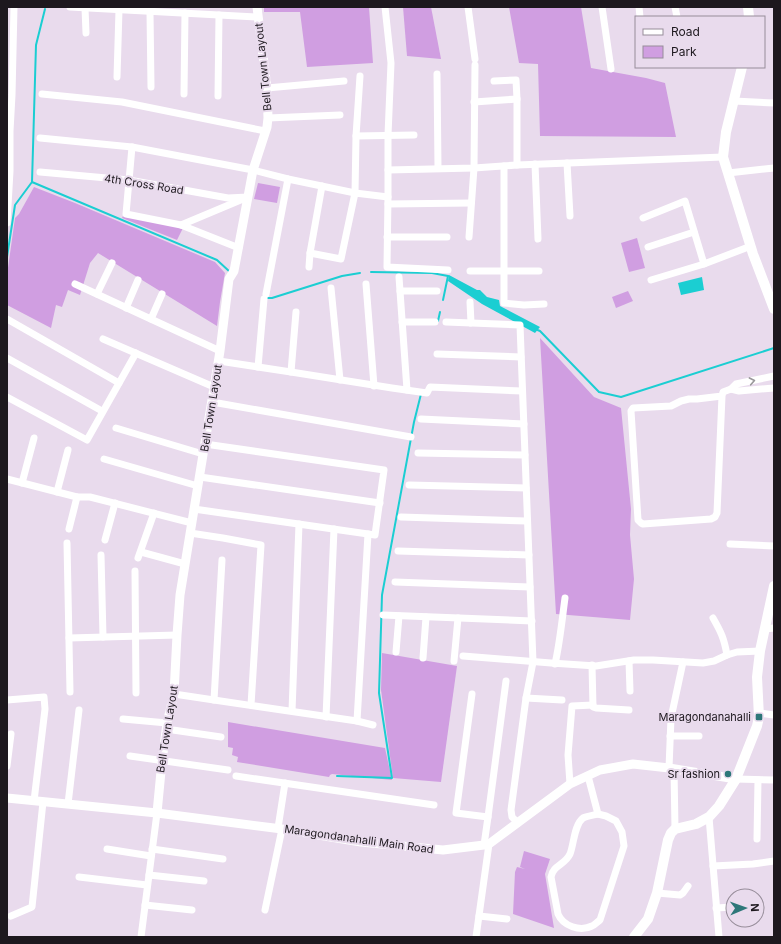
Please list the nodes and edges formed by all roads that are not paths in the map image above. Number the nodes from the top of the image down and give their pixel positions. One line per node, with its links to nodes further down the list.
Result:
1 (14, 7): 25 (street)
2 (70, 7): 7 (street)
3 (257, 7): 12 (street, Bell Town Layout)
4 (385, 7): 35 (street)
5 (468, 7): 29 (street)
6 (602, 7): 14 (street)
7 (85, 8): 8 (street); 13 (street)
8 (119, 10): 9 (street); 18 (street)
9 (150, 12): 10 (street); 21 (street)
10 (185, 14): 11 (street); 24 (street)
11 (219, 15): 12 (street); 26 (street)
12 (258, 17): 22 (street, Bell Town Layout)
13 (86, 32)
14 (611, 68)
15 (742, 68): 28 (main road)
16 (437, 74): 45 (street)
17 (360, 76): 37 (street)
18 (117, 77)
19 (344, 81): 22 (street)
20 (494, 81): 27 (street)
21 (151, 87)
22 (267, 88): 32 (street, Bell Town Layout)
23 (42, 94): 34 (street)
24 (184, 94)
25 (9, 95): 33 (street)
26 (218, 96)
27 (517, 99): 29 (street); 43 (street)
28 (734, 101): 30 (street); 40 (main road)
29 (474, 102): 46 (street)
30 (774, 103)
31 (340, 115): 32 (street)
32 (268, 118): 34 (street, Bell Town Layout)
33 (8, 131): 50 (street)
34 (265, 131): 48 (street, Bell Town Layout)
35 (388, 135): 36 (street); 37 (street); 49 (street)
36 (414, 135)
37 (356, 136): 56 (street)
38 (40, 138): 39 (street)
39 (132, 147): 48 (street); 54 (street)
40 (723, 156): 41 (street); 52 (main road)
41 (567, 163): 42 (street); 60 (street)
42 (535, 164): 43 (street); 69 (street)
43 (517, 165): 44 (street)
44 (504, 166): 46 (street); 80 (street)
45 (438, 168): 46 (street); 49 (street)
46 (474, 168): 59 (street)
47 (774, 168): 52 (street)
48 (253, 170): 53 (street); 57 (street, Bell Town Layout)
49 (388, 170): 58 (street)
50 (8, 171): 61 (street)
51 (40, 172): 54 (street, 4th Cross Road)
52 (728, 174): 70 (main road)
53 (288, 179): 55 (street); 109 (street)
54 (129, 180): 57 (street, 4th Cross Road); 64 (street)
55 (322, 186): 56 (street); 73 (street)
56 (355, 193): 58 (street); 73 (street)
57 (248, 197): 64 (street); 72 (street, Bell Town Layout)
58 (388, 200): 59 (street); 66 (street)
59 (471, 204): 68 (street)
60 (570, 216)
61 (7, 217): 63 (street)
62 (643, 218): 65 (street)
63 (7, 223)
64 (182, 225): 72 (street)
65 (694, 232): 71 (street); 75 (street)
66 (387, 237): 67 (street); 77 (street)
67 (447, 237)
68 (469, 237)
69 (538, 239)
70 (751, 246): 75 (street); 94 (main road)
71 (648, 247)
72 (239, 248): 103 (street, Bell Town Layout)
73 (310, 253): 76 (street)
74 (112, 263): 89 (street)
75 (704, 264): 83 (street)
76 (308, 267)
77 (448, 270)
78 (470, 271): 80 (street)
79 (539, 271): 80 (street)
80 (504, 272): 92 (street)
81 (399, 277): 87 (street)
82 (138, 280): 93 (street)
83 (651, 280)
84 (74, 284): 89 (street)
85 (366, 284): 114 (street)
86 (331, 288): 112 (street)
87 (400, 291): 88 (street); 98 (street)
88 (437, 291)
89 (97, 294): 93 (street)
90 (162, 294): 96 (street)
91 (470, 302): 101 (street)
92 (544, 304)
93 (126, 308): 96 (street)
94 (774, 309)
95 (296, 312): 110 (street)
96 (151, 319): 103 (street)
97 (7, 320): 113 (street)
98 (402, 322): 99 (street); 118 (street)
99 (435, 322)
100 (446, 322): 101 (street)
101 (471, 323): 106 (street)
102 (103, 339): 104 (street)
103 (220, 351): 108 (street, Bell Town Layout)
104 (136, 353): 113 (street); 115 (street)
105 (437, 354): 106 (street)
106 (521, 357): 119 (street)
107 (7, 358): 123 (street)
108 (219, 361): 109 (street); 115 (street, Bell Town Layout)
109 (258, 367): 110 (street)
110 (291, 372): 112 (street)
111 (774, 376): 117 (street, one-way to 111)
112 (340, 380): 114 (street)
113 (119, 383): 123 (street)
114 (374, 386): 118 (street)
115 (214, 387): 122 (street, Bell Town Layout)
116 (774, 388): 117 (street)
117 (731, 389): 120 (street)
118 (407, 390): 119 (street)
119 (522, 390): 125 (street)
120 (722, 396): 120 (street)
121 (7, 397): 123 (street)
122 (212, 402): 127 (street); 129 (street, Bell Town Layout)
123 (102, 411)
124 (421, 419): 125 (street)
125 (524, 424): 133 (street)
126 (116, 428): 132 (street)
127 (411, 437)
128 (34, 438): 137 (street)
129 (205, 444): 132 (street, Bell Town Layout); 143 (street)
130 (68, 450): 140 (street)
131 (418, 453): 133 (street)
132 (203, 454): 136 (street, Bell Town Layout)
133 (525, 456): 139 (street)
134 (104, 459): 136 (street)
135 (7, 479): 137 (street)
136 (199, 481): 143 (street); 144 (street, Bell Town Layout)
137 (22, 483): 140 (street)
138 (409, 485): 139 (street)
139 (526, 488): 147 (street)
140 (57, 492): 141 (street)
141 (77, 497): 142 (street); 150 (street)
142 (115, 503): 145 (street); 154 (street)
143 (380, 503): 153 (street)
144 (194, 509): 148 (street, Bell Town Layout); 149 (street)
145 (154, 513): 148 (street); 162 (street)
146 (401, 517): 147 (street)
147 (527, 521): 160 (street)
148 (192, 523): 152 (street, Bell Town Layout)
149 (299, 524): 151 (street); 204 (street)
150 (69, 529)
151 (334, 529): 153 (street); 207 (street)
152 (190, 533): 162 (street, Bell Town Layout); 200 (street)
153 (368, 534): 209 (street)
154 (105, 540)
155 (67, 543): 178 (street)
156 (730, 544): 157 (street)
157 (774, 546)
158 (398, 550): 160 (street)
159 (101, 555): 177 (street)
160 (529, 555): 165 (street)
161 (222, 560): 198 (street)
162 (185, 564): 175 (street, Bell Town Layout)
163 (135, 571): 176 (street)
164 (395, 582): 165 (street)
165 (530, 587): 173 (street)
166 (773, 590): 174 (main road)
167 (565, 598): 188 (street)
168 (383, 615): 169 (street)
169 (399, 616): 170 (street); 180 (street)
170 (426, 617): 171 (street); 183 (street)
171 (458, 618): 173 (street); 184 (street)
172 (713, 618): 181 (street)
173 (532, 621): 186 (street)
174 (770, 628): 179 (main road)
175 (177, 635): 176 (street); 194 (street, Bell Town Layout)
176 (136, 636): 177 (street); 193 (street)
177 (103, 637): 178 (street)
178 (69, 638): 192 (street)
179 (760, 650): 181 (street); 205 (main road)
180 (396, 652)
181 (727, 655): 187 (street)
182 (463, 656): 186 (street)
183 (423, 658)
184 (454, 661)
185 (629, 661): 187 (street); 189 (street); 191 (street)
186 (533, 662): 188 (street); 196 (street)
187 (683, 662): 213 (street)
188 (555, 664): 189 (street)
189 (592, 665): 201 (street)
190 (506, 681): 234 (street)
191 (630, 691)
192 (70, 692)
193 (136, 693)
194 (174, 694): 198 (street); 211 (street, Bell Town Layout)
195 (472, 694): 234 (street)
196 (526, 698): 199 (street); 236 (street)
197 (7, 700): 229 (street)
198 (214, 700): 200 (street)
199 (562, 700)
200 (252, 705): 204 (street)
201 (593, 705): 203 (street); 227 (street)
202 (79, 710): 230 (street)
203 (629, 710)
204 (292, 711): 207 (street)
205 (759, 713): 206 (street); 223 (main road)
206 (774, 715)
207 (326, 717): 209 (street)
208 (123, 719): 211 (street)
209 (357, 721): 210 (street)
210 (373, 725)
211 (167, 726): 215 (street); 217 (street, Bell Town Layout)
212 (11, 734): 218 (street)
213 (670, 736): 214 (street); 219 (street)
214 (699, 736)
215 (221, 737)
216 (130, 756): 217 (street)
217 (162, 761): 220 (street); 232 (street, Bell Town Layout)
218 (7, 766)
219 (672, 768): 222 (street); 223 (street); 238 (street)
220 (228, 770)
221 (236, 776): 226 (street)
222 (588, 776): 227 (street); 233 (street)
223 (736, 779): 224 (street); 235 (main road)
224 (758, 780): 225 (street); 239 (street)
225 (774, 780)
226 (285, 784): 231 (street); 237 (street)
227 (570, 784): 236 (street)
228 (7, 798): 229 (street, Maragondanahalli Main Road)
229 (38, 801): 230 (street, Maragondanahalli Main Road); 257 (street)
230 (68, 804): 232 (street, Maragondanahalli Main Road)
231 (434, 805)
232 (157, 813): 237 (street, Maragondanahalli Main Road); 242 (street)
233 (598, 814): 233 (street)
234 (488, 817): 240 (street)
235 (709, 818): 238 (main road); 245 (street)
236 (518, 823): 240 (street)
237 (280, 828): 240 (street, Maragondanahalli Main Road); 256 (street)
238 (675, 829): 251 (main road)
239 (757, 839)
240 (486, 845): 258 (street)
241 (107, 849): 242 (street)
242 (152, 852): 243 (street); 246 (street)
243 (223, 859)
244 (774, 860): 245 (street)
245 (713, 866): 254 (street)
246 (149, 875): 248 (street); 249 (street)
247 (79, 877): 249 (street)
248 (204, 881)
249 (147, 885): 252 (street)
250 (688, 886): 251 (street)
251 (657, 893): 262 (main road)
252 (145, 905): 255 (street); 260 (street)
253 (725, 907): 254 (street)
254 (716, 908): 263 (street)
255 (192, 910)
256 (265, 910)
257 (11, 916)
258 (479, 916): 259 (street); 261 (street)
259 (507, 919)
260 (141, 937)
261 (476, 937)
262 (634, 937)
263 (719, 937)

